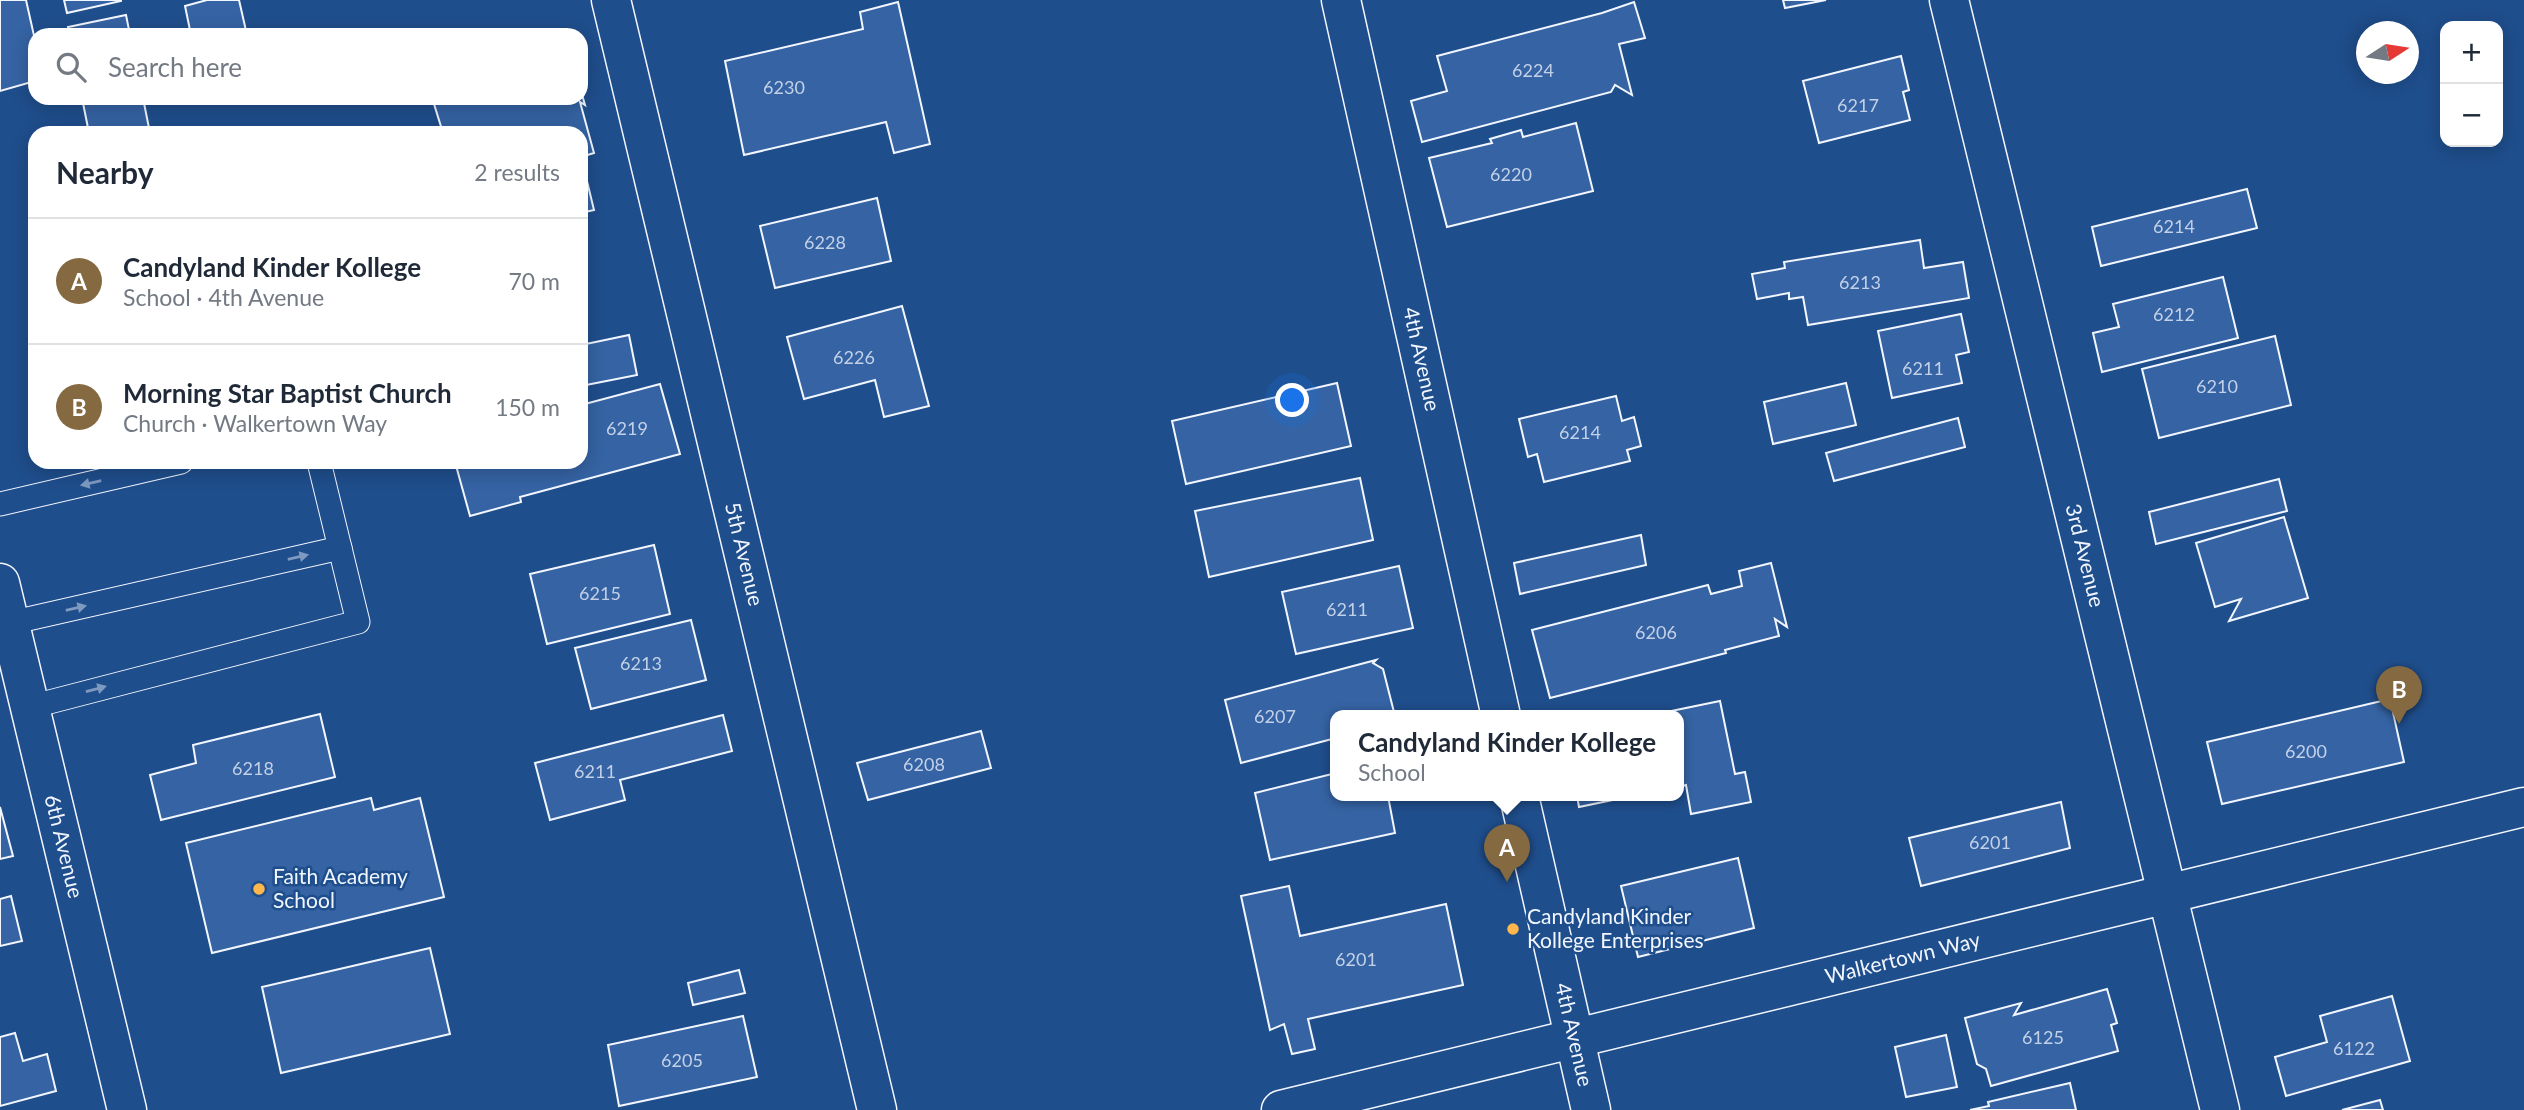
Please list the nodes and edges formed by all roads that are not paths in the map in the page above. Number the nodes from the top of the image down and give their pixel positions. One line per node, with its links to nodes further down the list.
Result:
1 (611, 0): 17 (street, 5th Avenue)
2 (1341, 0): 11 (street, 4th Avenue)
3 (1950, 0): 14 (street, 3rd Avenue)
4 (151, 469): 6 (lane, one-way to 6)
5 (322, 469): 7 (lane)
6 (0, 504)
7 (340, 548): 9 (lane, one-way to 7); 10 (lane, one-way to 7)
8 (0, 583): 9 (street, 6th Avenue)
9 (10, 623): 10 (street, 6th Avenue)
10 (30, 707): 16 (street, 6th Avenue)
11 (1500, 710)
12 (1520, 801): 15 (street, 4th Avenue)
13 (2524, 807): 14 (street, Walkertown Way)
14 (2167, 894): 15 (street, Walkertown Way); 20 (street, 3rd Avenue)
15 (1573, 1038): 18 (street, Walkertown Way); 19 (street, 4th Avenue)
16 (127, 1110)
17 (877, 1110)
18 (1281, 1110)
19 (1591, 1110)
20 (2220, 1110)

